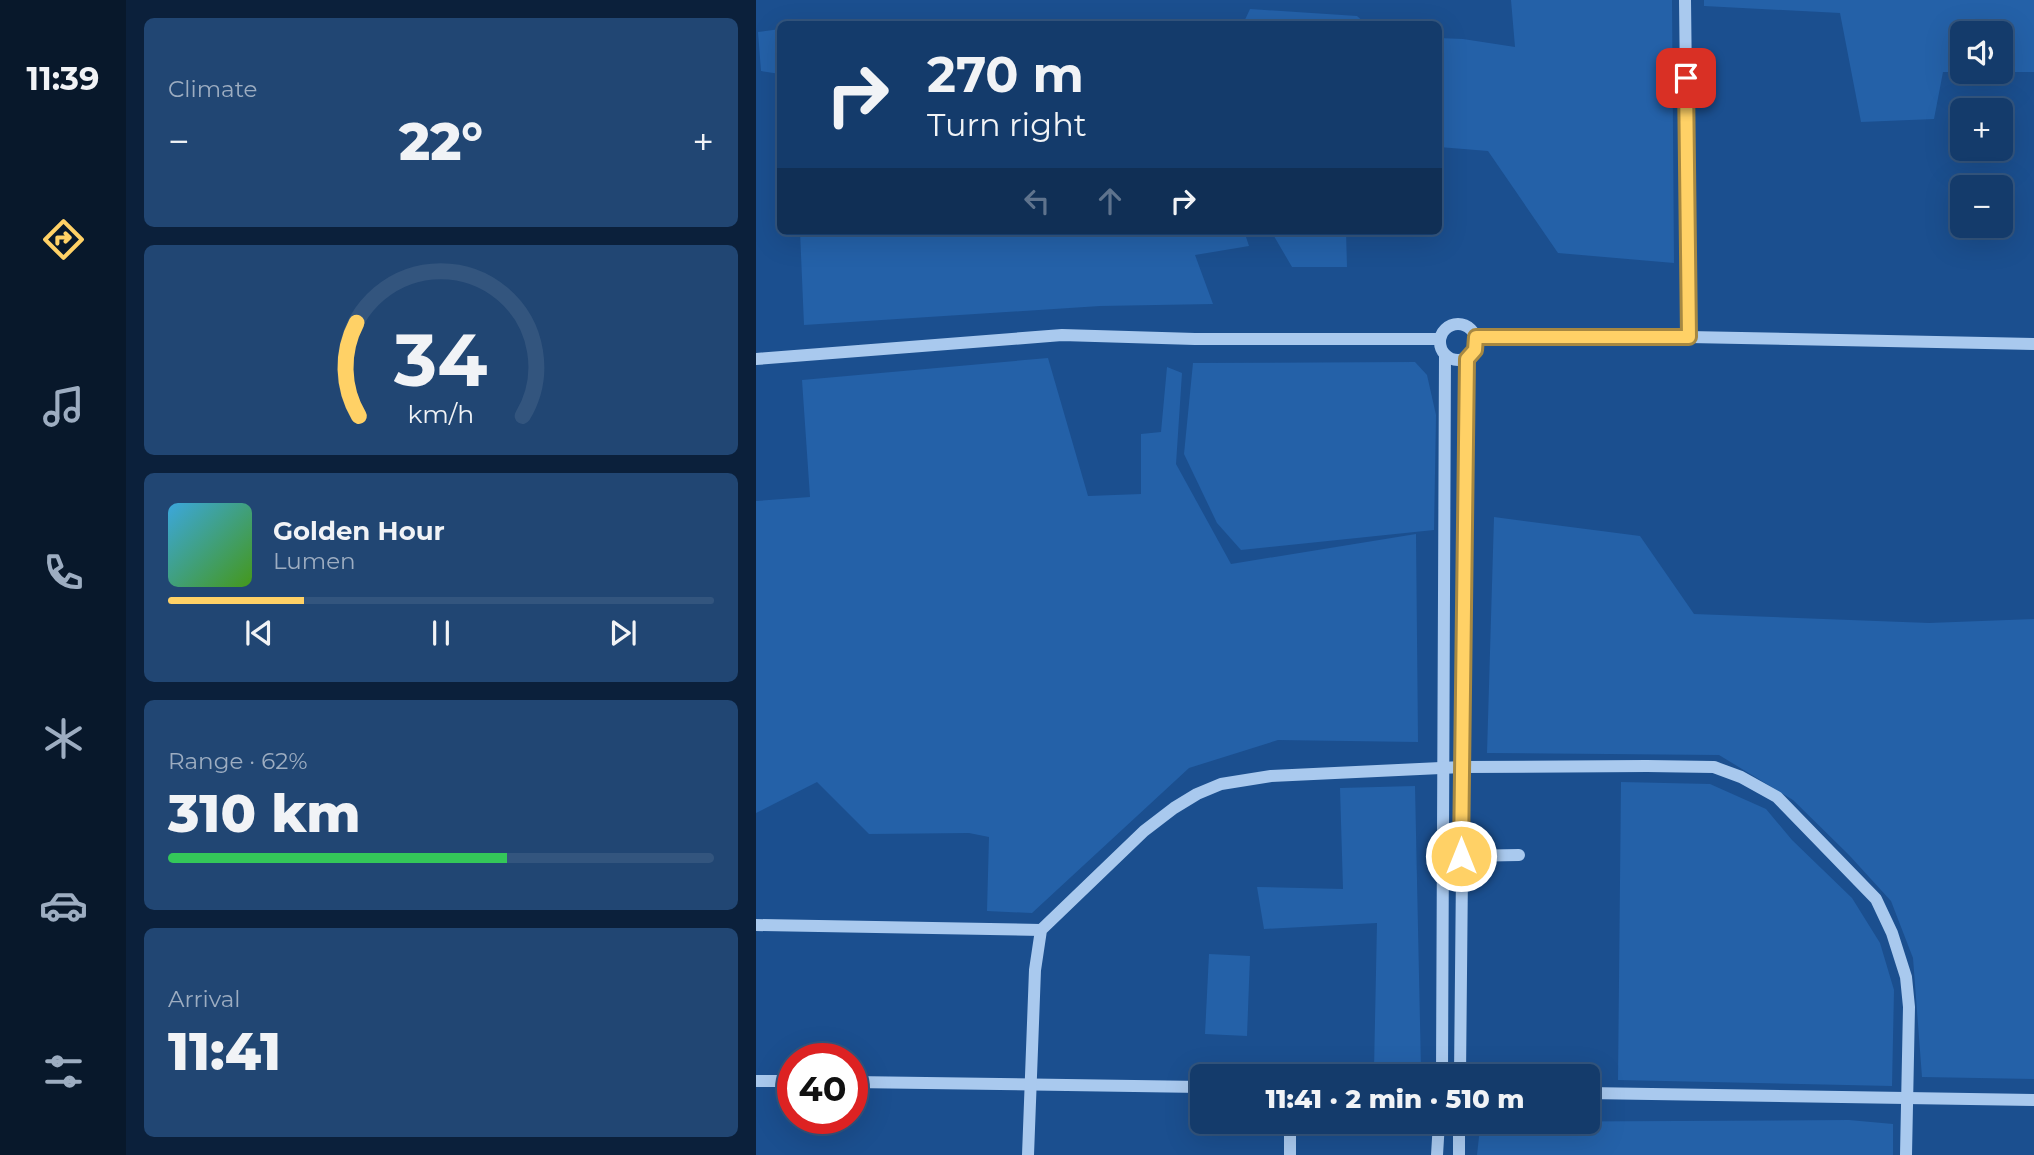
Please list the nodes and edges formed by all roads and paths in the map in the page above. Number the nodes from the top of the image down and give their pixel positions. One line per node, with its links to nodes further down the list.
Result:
1 (1685, 0): 3 (street)
2 (1476, 337): 3 (street); 4 (street); 8 (street)
3 (1689, 337): 5 (street)
4 (1440, 339): 6 (street); 7 (street)
5 (2034, 344)
6 (1445, 355): 8 (street); 10 (street)
7 (756, 359)
8 (1467, 359): 9 (street)
9 (1462, 767): 10 (street); 12 (street); 23 (street)
10 (1443, 768): 14 (street); 15 (street)
11 (1519, 855): 12 (street)
12 (1461, 856): 16 (street)
13 (756, 925): 14 (street)
14 (1041, 930): 20 (street)
15 (1442, 1064)
16 (1460, 1064)
17 (756, 1081): 18 (street)
18 (777, 1082)
19 (868, 1082): 20 (street)
20 (1030, 1085): 21 (street); 28 (street)
21 (1190, 1087)
22 (1600, 1093): 23 (street)
23 (1907, 1098): 24 (street); 32 (street)
24 (2034, 1100)
25 (1290, 1134): 29 (street)
26 (1438, 1134): 30 (street)
27 (1459, 1134): 31 (street)
28 (1028, 1155)
29 (1290, 1155)
30 (1437, 1155)
31 (1459, 1155)
32 (1906, 1155)

